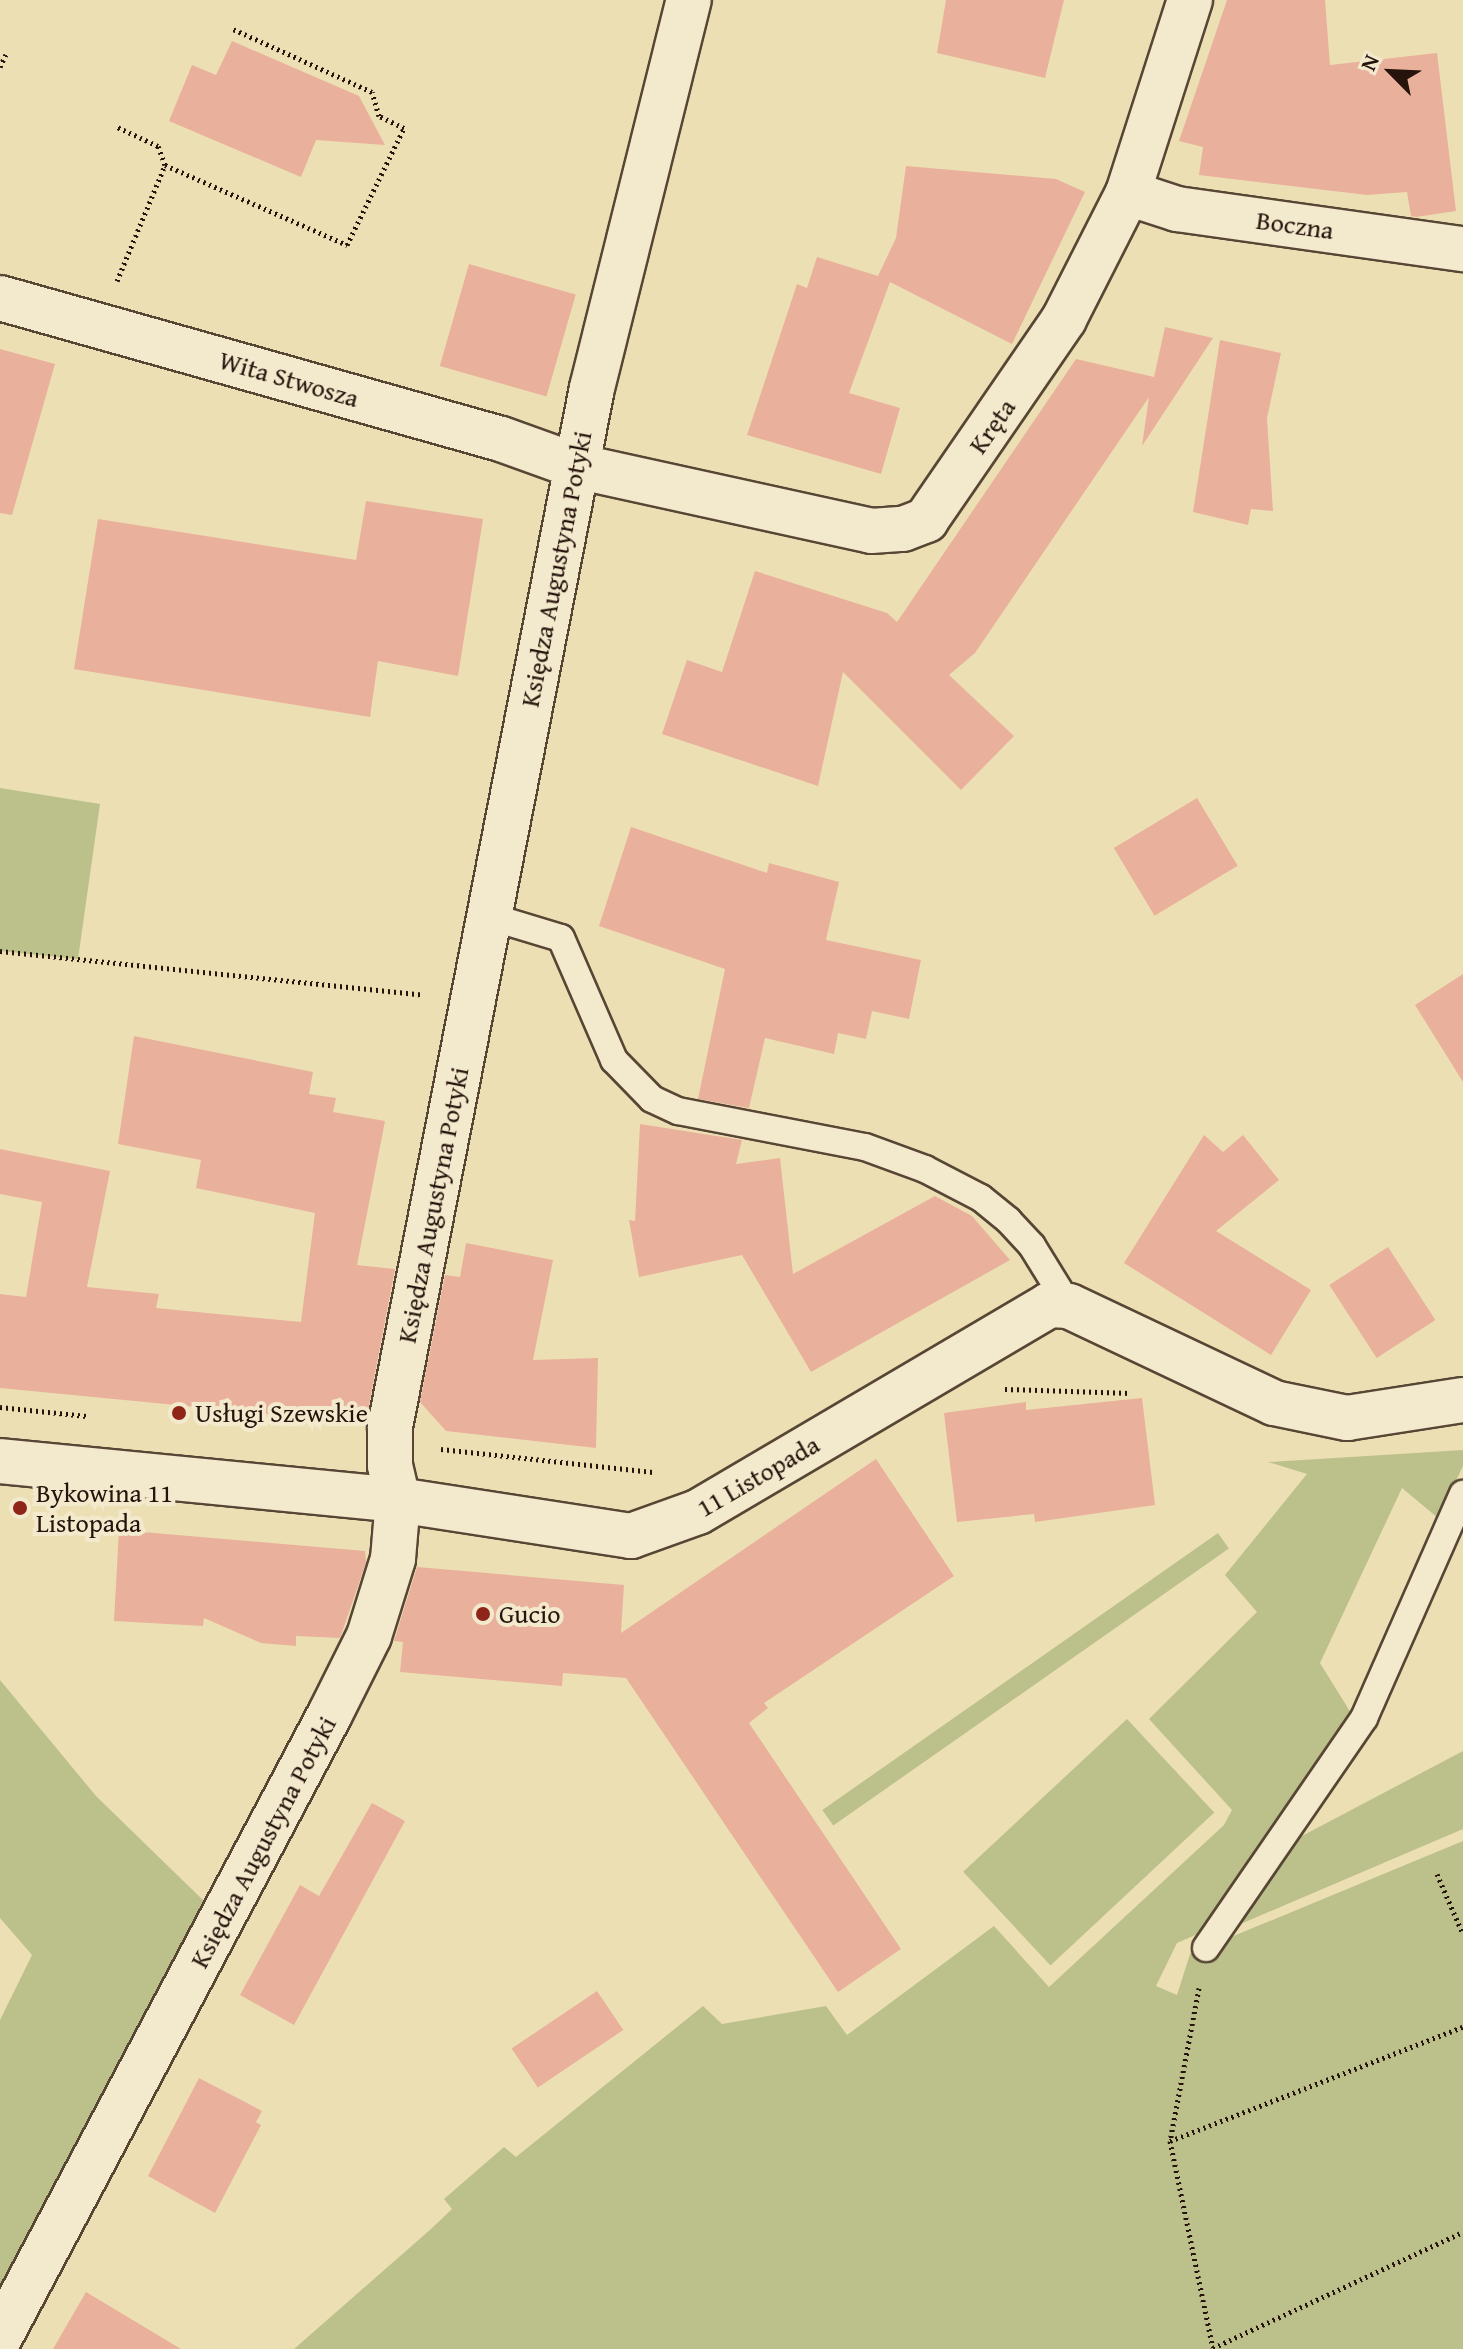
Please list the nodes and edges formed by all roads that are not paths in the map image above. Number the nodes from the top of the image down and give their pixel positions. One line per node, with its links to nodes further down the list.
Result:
1 (689, 0): 6 (street, Księdza Augustyna Potyki)
2 (1190, 0): 3 (street, Kręta)
3 (1128, 193): 4 (street, Boczna); 6 (street, Kręta)
4 (1463, 249)
5 (0, 298): 6 (street, Wita Stwosza)
6 (576, 466): 7 (street, Księdza Augustyna Potyki)
7 (488, 916): 8 (lane); 12 (street, Księdza Augustyna Potyki)
8 (1069, 1306): 9 (street); 12 (street, 11 Listopada)
9 (1463, 1400)
10 (0, 1461): 12 (street, 11 Listopada)
11 (1463, 1494): 13 (lane)
12 (398, 1500): 14 (street, Księdza Augustyna Potyki)
13 (1206, 1948)
14 (0, 2337)

